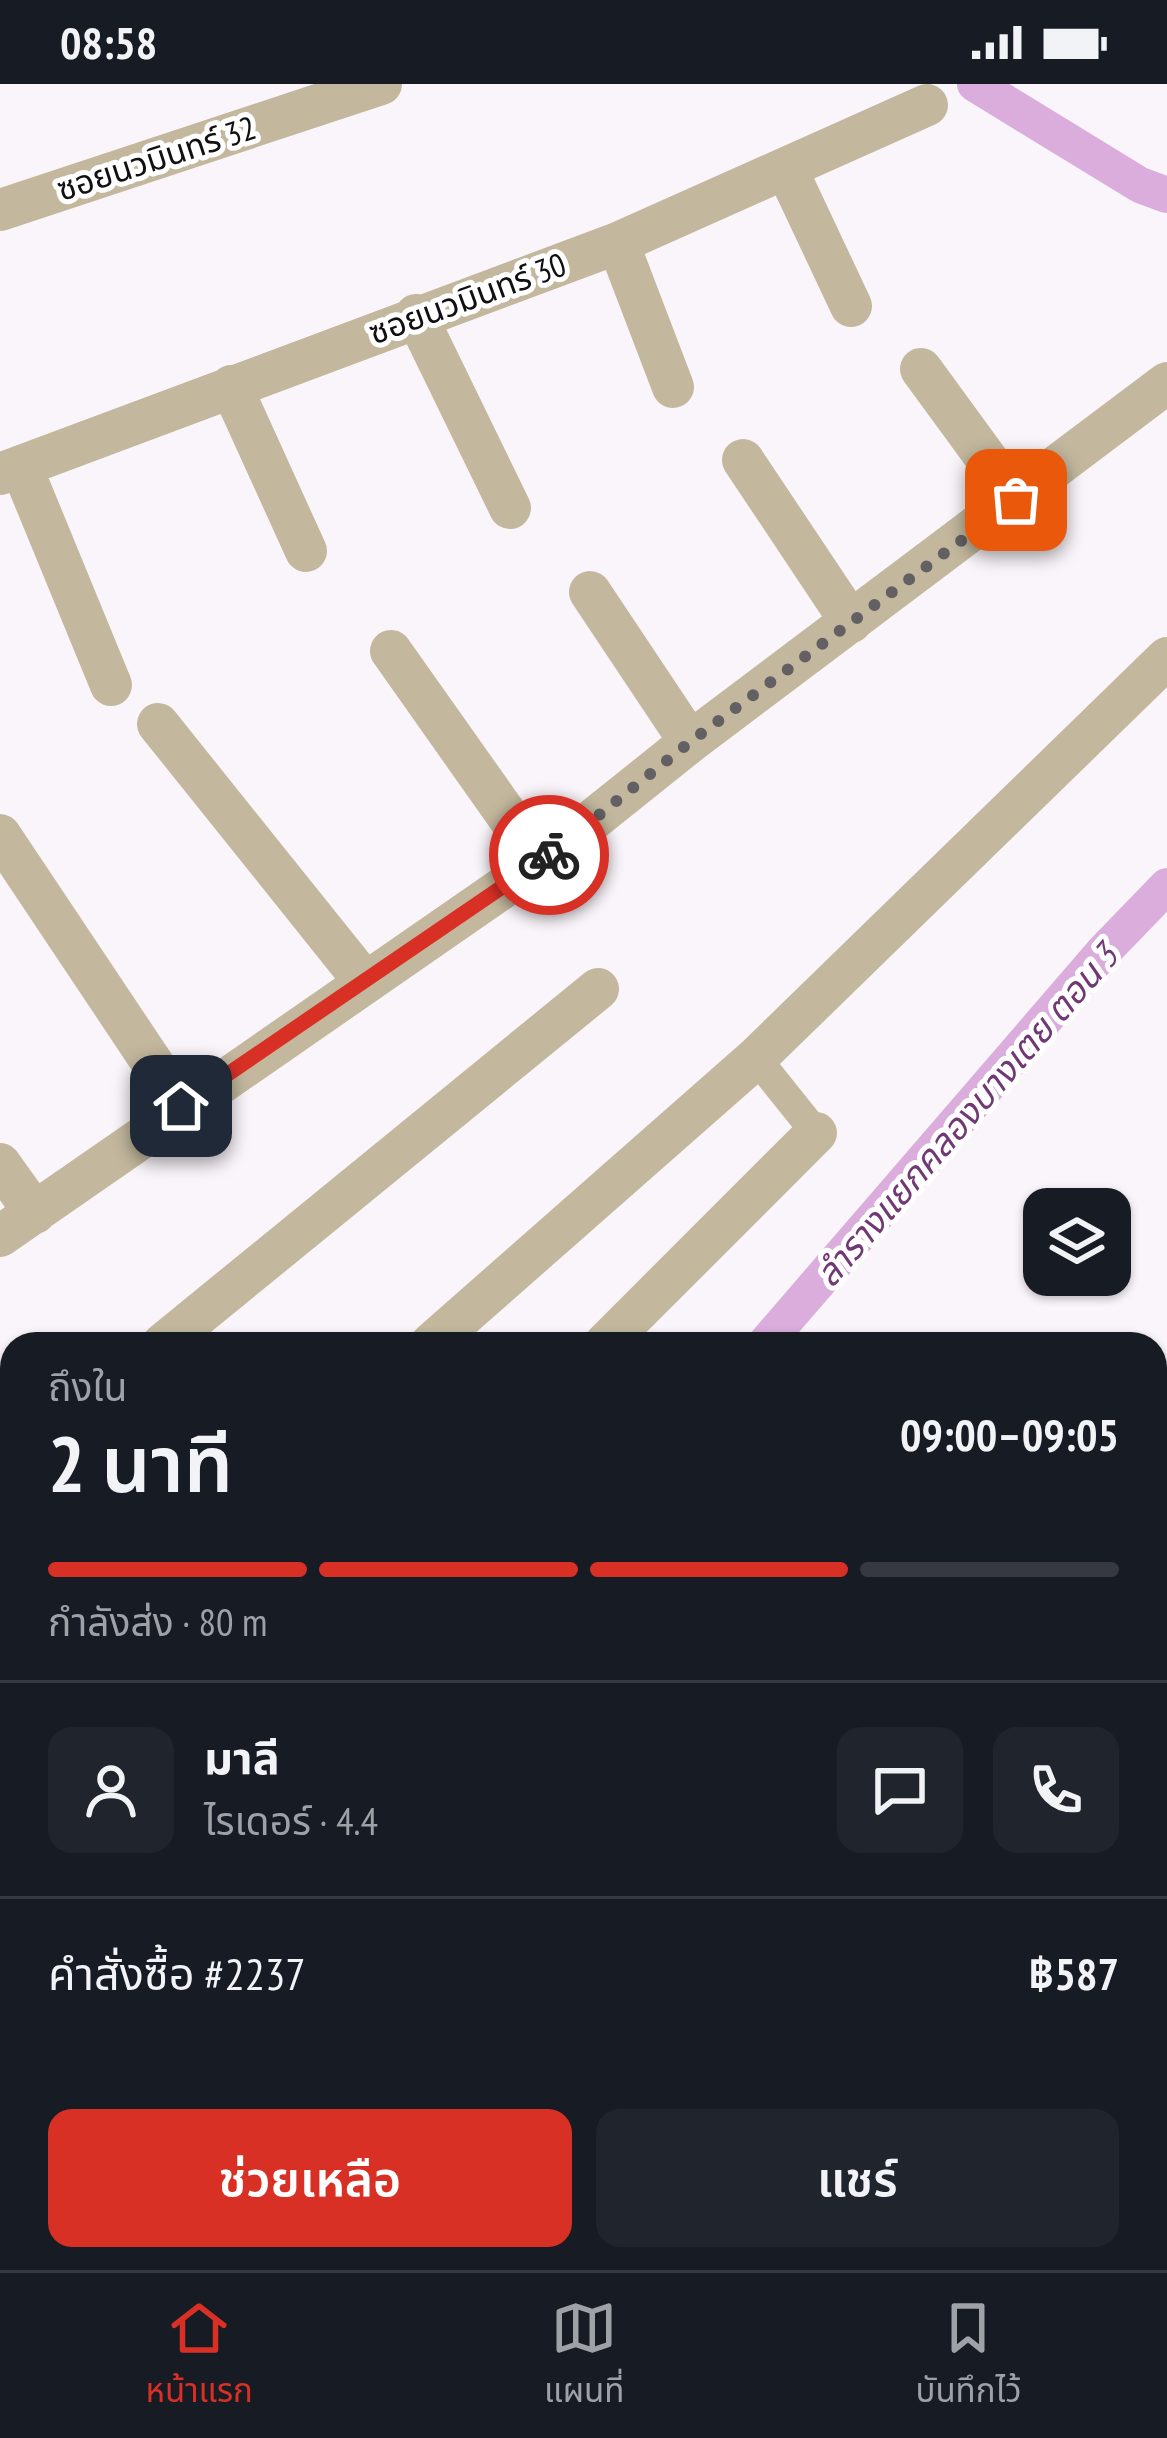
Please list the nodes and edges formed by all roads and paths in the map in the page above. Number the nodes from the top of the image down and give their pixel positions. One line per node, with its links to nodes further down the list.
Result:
1 (381, 84): 4 (street, ซอยนวมินทร์ 32)
2 (927, 105): 3 (street, ซอยนวมินทร์ 30)
3 (786, 168): 5 (street, ซอยนวมินทร์ 30); 6 (street)
4 (0, 210)
5 (618, 242): 7 (street, ซอยนวมินทร์ 30); 11 (street)
6 (851, 306)
7 (416, 315): 10 (street, ซอยนวมินทร์ 30); 15 (street)
8 (921, 369): 14 (street)
9 (1167, 383): 14 (street)
10 (231, 386): 13 (street, ซอยนวมินทร์ 30); 16 (street)
11 (673, 387)
12 (742, 460): 18 (street)
13 (10, 470): 21 (street)
14 (1016, 500): 18 (street)
15 (510, 508)
16 (306, 551)
17 (590, 592): 23 (street)
18 (851, 622): 23 (street)
19 (391, 651): 25 (street)
20 (1167, 658): 28 (street)
21 (111, 685)
22 (158, 724): 26 (street)
23 (690, 742): 25 (street)
24 (0, 835): 29 (street)
25 (540, 862): 26 (street)
26 (364, 981): 29 (street)
27 (598, 989): 33 (street)
28 (756, 1058): 30 (street); 34 (street)
29 (181, 1106): 32 (street)
30 (816, 1133): 35 (street)
31 (0, 1164): 32 (street)
32 (18, 1224)
33 (179, 1332)
34 (445, 1332)
35 (617, 1332)

